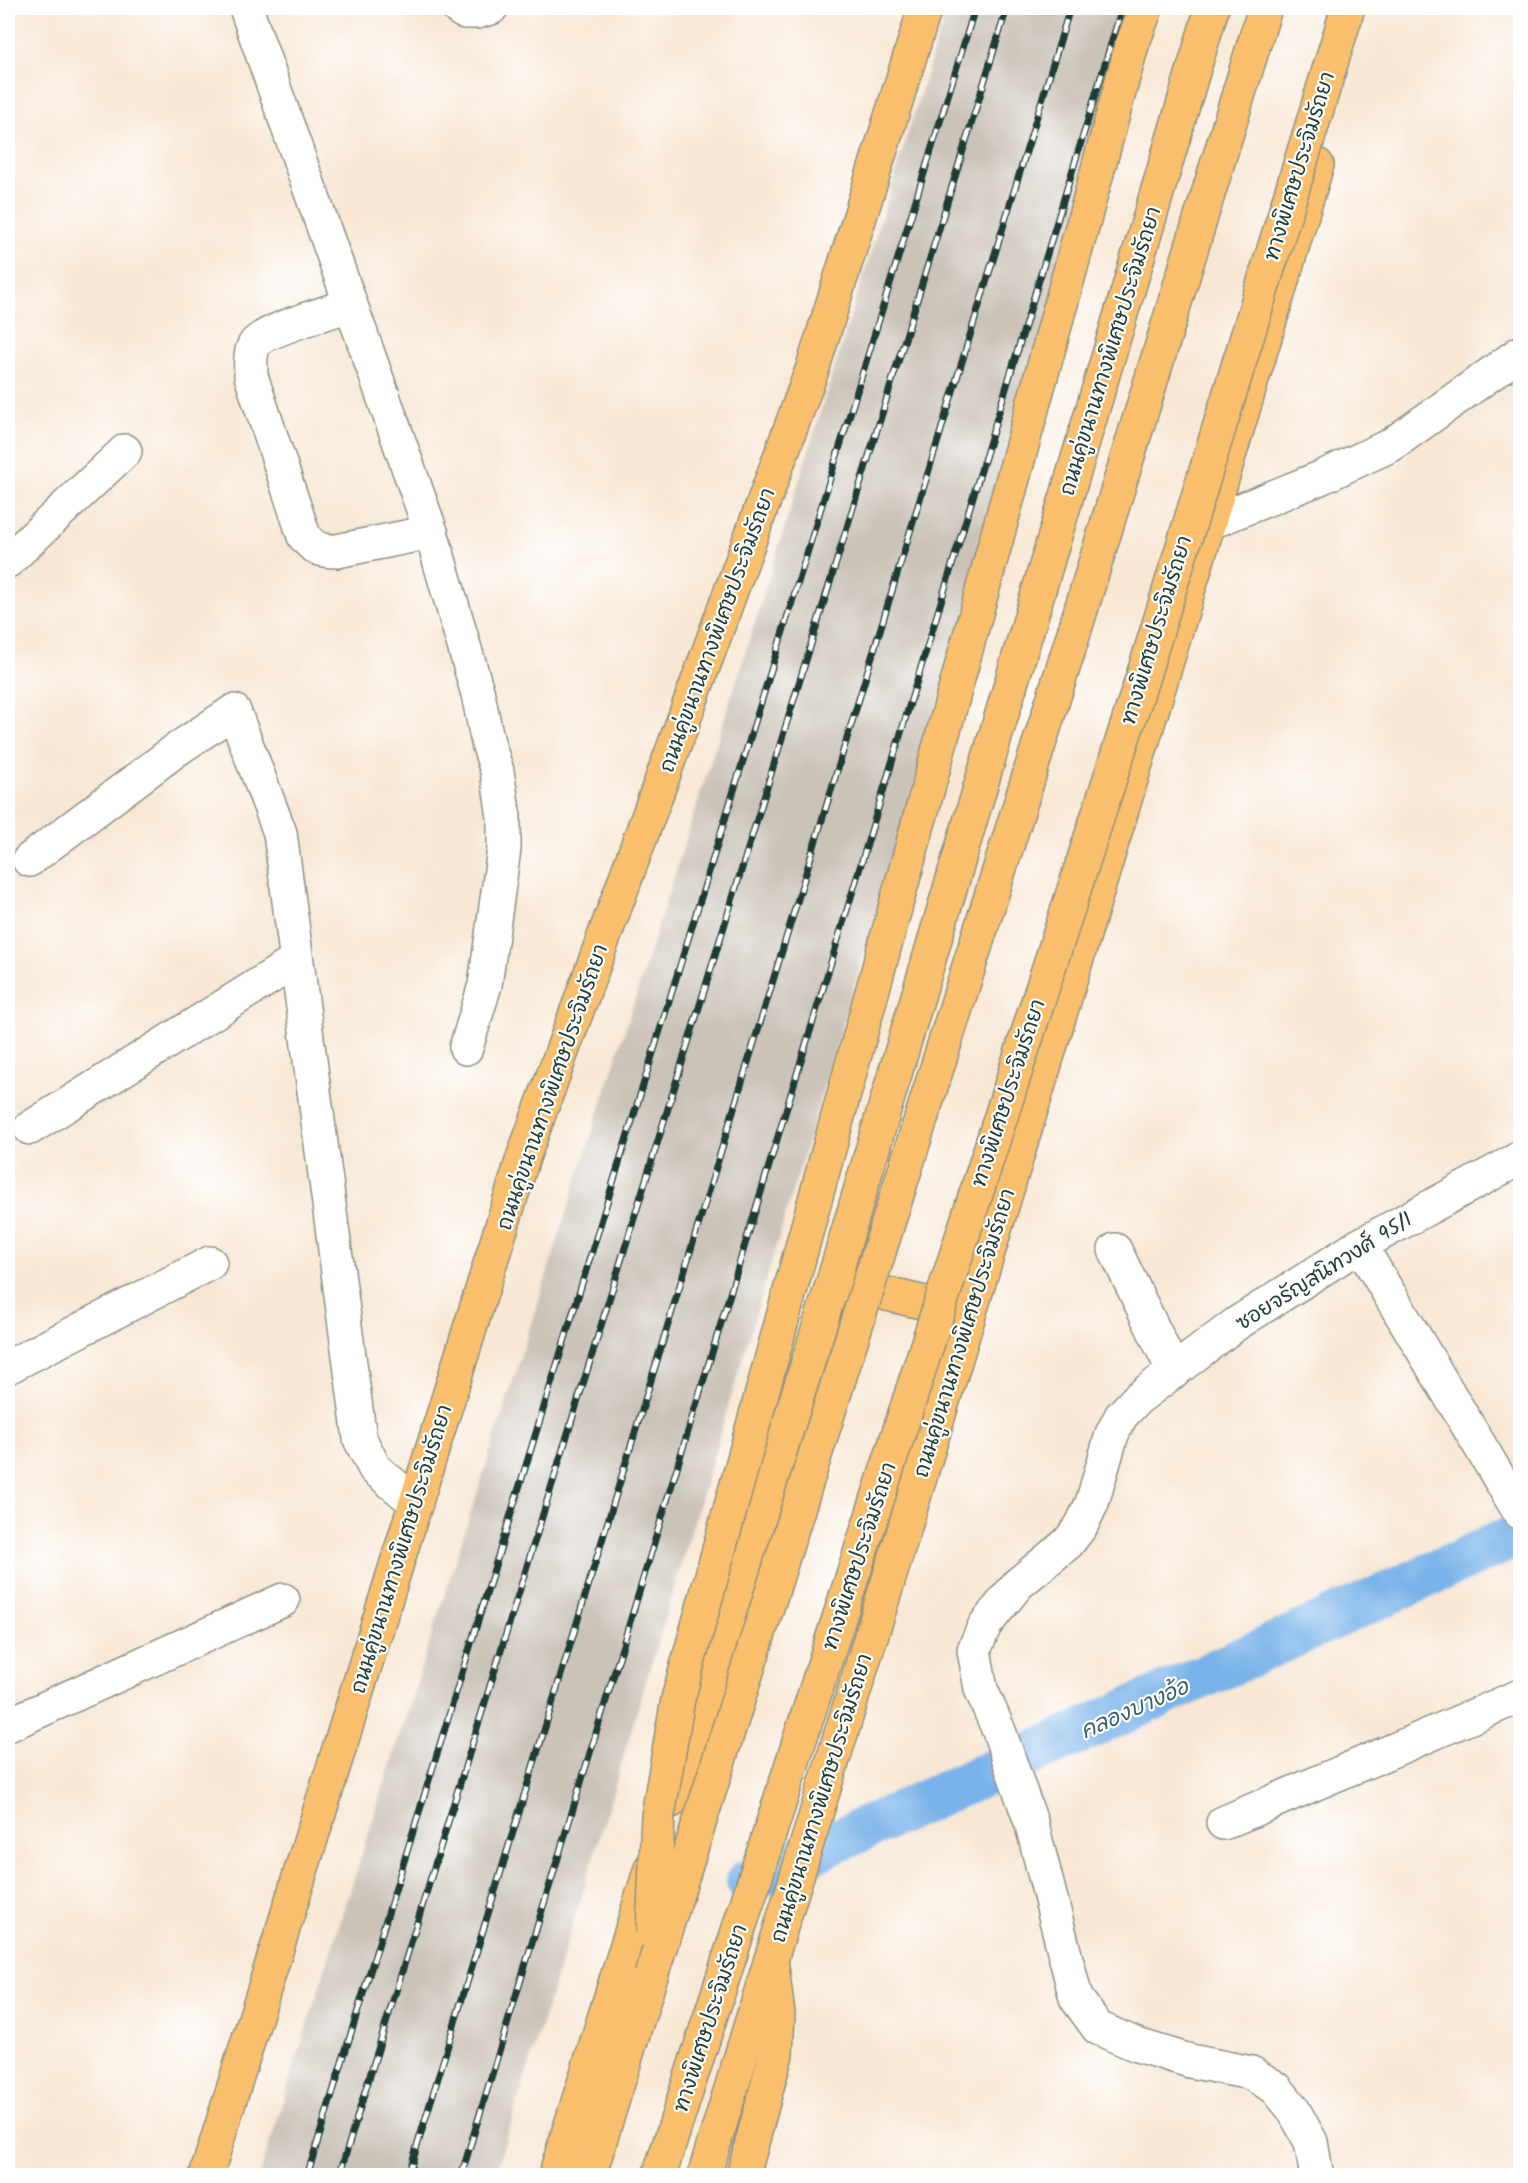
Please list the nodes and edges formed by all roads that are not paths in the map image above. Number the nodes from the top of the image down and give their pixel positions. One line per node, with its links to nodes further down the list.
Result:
1 (246, 8): 10 (street)
2 (459, 8): 3 (street)
3 (491, 8)
4 (925, 8): 28 (main road, ถนนคู่ขนานทางพิเศษประจิมรัถยา)
5 (1146, 8): 35 (main road, bridge)
6 (1212, 8): 24 (main road, ถนนคู่ขนานทางพิเศษประจิมรัถยา)
7 (1265, 8): 35 (main road, bridge)
8 (1347, 8): 39 (main road, ทางพิเศษประจิมรัถยา, bridge)
9 (1364, 8): 13 (main road, ถนนคู่ขนานทางพิเศษประจิมรัถยา)
10 (349, 305): 14 (street); 14 (street)
11 (1521, 353): 13 (street)
12 (125, 451): 15 (street)
13 (1209, 523): 25 (main road, ถนนคู่ขนานทางพิเศษประจิมรัถยา)
14 (431, 532): 18 (street)
15 (8, 561)
16 (29, 860): 17 (street)
17 (296, 961): 19 (street); 28 (street)
18 (466, 1048)
19 (30, 1128)
20 (1521, 1158): 21 (street, ซอยจรัญสนิทวงศ์ 95/1)
21 (1360, 1245): 27 (street, ซอยจรัญสนิทวงศ์ 95/1); 29 (street)
22 (1115, 1250): 27 (street)
23 (210, 1263): 26 (street)
24 (833, 1282): 25 (main road); 37 (main road, ถนนคู่ขนานทางพิเศษประจิมรัถยา)
25 (970, 1314): 34 (main road, ถนนคู่ขนานทางพิเศษประจิมรัถยา)
26 (8, 1367)
27 (1174, 1372): 42 (street, ซอยจรัญสนิทวงศ์ 95/1)
28 (416, 1503): 36 (main road, ถนนคู่ขนานทางพิเศษประจิมรัถยา)
29 (1517, 1507)
30 (283, 1600): 32 (street)
31 (1521, 1696): 33 (street)
32 (8, 1725)
33 (1223, 1823)
34 (771, 1959): 40 (main road, ถนนคู่ขนานทางพิเศษประจิมรัถยา); 41 (main road)
35 (651, 1976): 38 (main road)
36 (206, 2175)
37 (555, 2175)
38 (589, 2175)
39 (659, 2175)
40 (704, 2175)
41 (743, 2175)
42 (1316, 2175)

